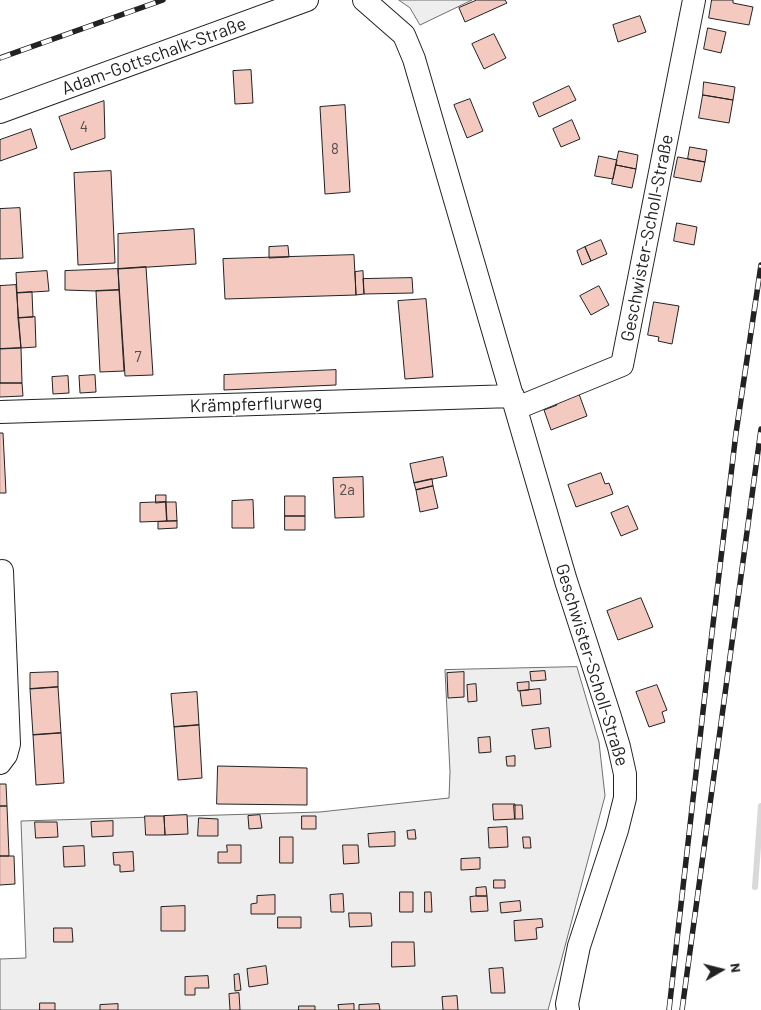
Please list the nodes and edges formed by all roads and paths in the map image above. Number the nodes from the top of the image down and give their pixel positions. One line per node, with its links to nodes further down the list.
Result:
1 (307, 0): 4 (street, Adam-Gottschalk-Straße)
2 (364, 0): 5 (street, Geschwister-Scholl-Straße)
3 (694, 0): 5 (street, Geschwister-Scholl-Straße)
4 (0, 112)
5 (515, 402): 6 (street, Krämpferflurweg); 9 (street, Geschwister-Scholl-Straße)
6 (0, 412)
7 (0, 572): 8 (street)
8 (0, 763)
9 (568, 1010)

